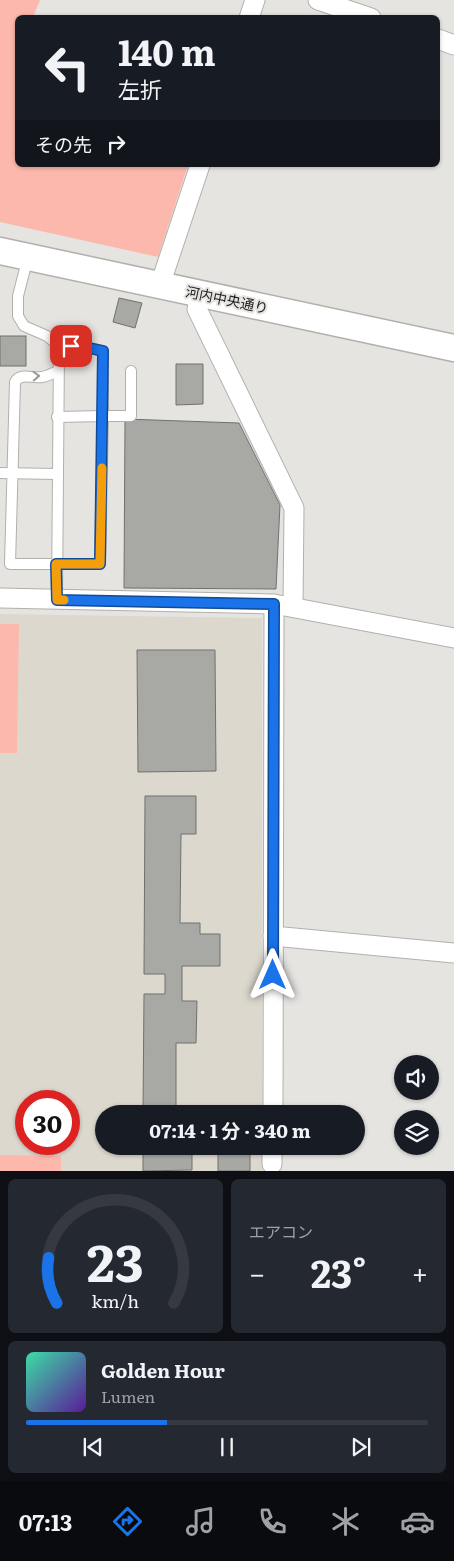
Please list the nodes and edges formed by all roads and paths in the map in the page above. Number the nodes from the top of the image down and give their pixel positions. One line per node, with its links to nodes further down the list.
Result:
1 (254, 0): 3 (street)
2 (318, 0): 4 (street)
3 (250, 15)
4 (363, 15)
5 (440, 40): 6 (street)
6 (454, 45)
7 (199, 167): 10 (street)
8 (0, 251): 9 (street, 河内中央通り)
9 (28, 257): 10 (street, 河内中央通り); 13 (lane)
10 (160, 285): 11 (street, 河内中央通り)
11 (200, 294): 12 (street, 河内中央通り); 25 (street)
12 (454, 348)
13 (59, 358): 14 (lane); 16 (lane)
14 (58, 371): 17 (lane); 19 (lane, one-way to 14)
15 (131, 371): 16 (lane)
16 (103, 416): 17 (lane); 21 (lane)
17 (57, 417): 20 (lane)
18 (0, 473): 19 (lane)
19 (12, 473): 20 (lane); 21 (lane)
20 (57, 474): 21 (lane)
21 (56, 564): 23 (lane)
22 (0, 598): 23 (street)
23 (57, 600): 24 (street)
24 (274, 604): 25 (street); 27 (street)
25 (293, 607): 26 (street)
26 (454, 638)
27 (273, 936): 28 (street); 29 (street)
28 (454, 953)
29 (273, 1105)

